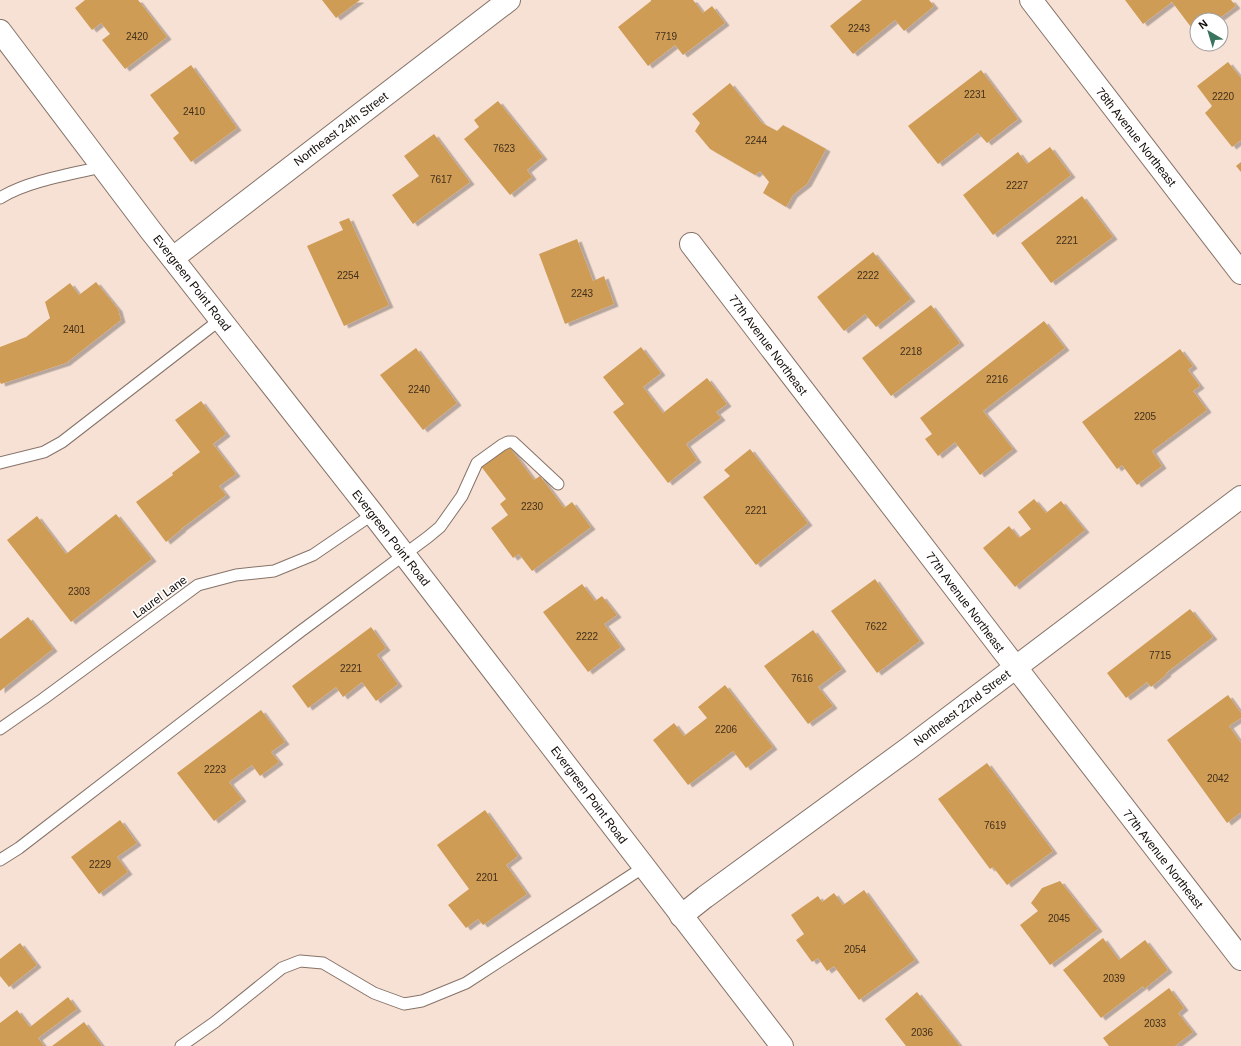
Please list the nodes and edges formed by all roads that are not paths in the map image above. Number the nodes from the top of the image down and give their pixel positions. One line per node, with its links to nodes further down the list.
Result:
1 (509, 0): 7 (street, Northeast 24th Street)
2 (1031, 0): 8 (street, 78th Avenue Northeast)
3 (0, 31): 4 (street, Evergreen Point Road)
4 (102, 167): 5 (lane); 7 (street, Evergreen Point Road)
5 (0, 198)
6 (691, 244): 15 (street, 77th Avenue Northeast)
7 (173, 258): 9 (street, Evergreen Point Road)
8 (1241, 273)
9 (221, 319): 10 (lane); 13 (street, Evergreen Point Road)
10 (0, 463)
11 (558, 484): 14 (lane)
12 (1241, 497): 15 (street, Northeast 22nd Street)
13 (373, 514): 14 (street, Evergreen Point Road); 16 (lane, Laurel Lane)
14 (404, 555): 17 (lane); 18 (street, Evergreen Point Road)
15 (1016, 667): 19 (street, Northeast 22nd Street); 20 (street, 77th Avenue Northeast)
16 (0, 729)
17 (0, 860)
18 (644, 867): 19 (street, Evergreen Point Road); 21 (lane)
19 (681, 916): 22 (street, Evergreen Point Road)
20 (1241, 959)
21 (181, 1046)
22 (782, 1046)

